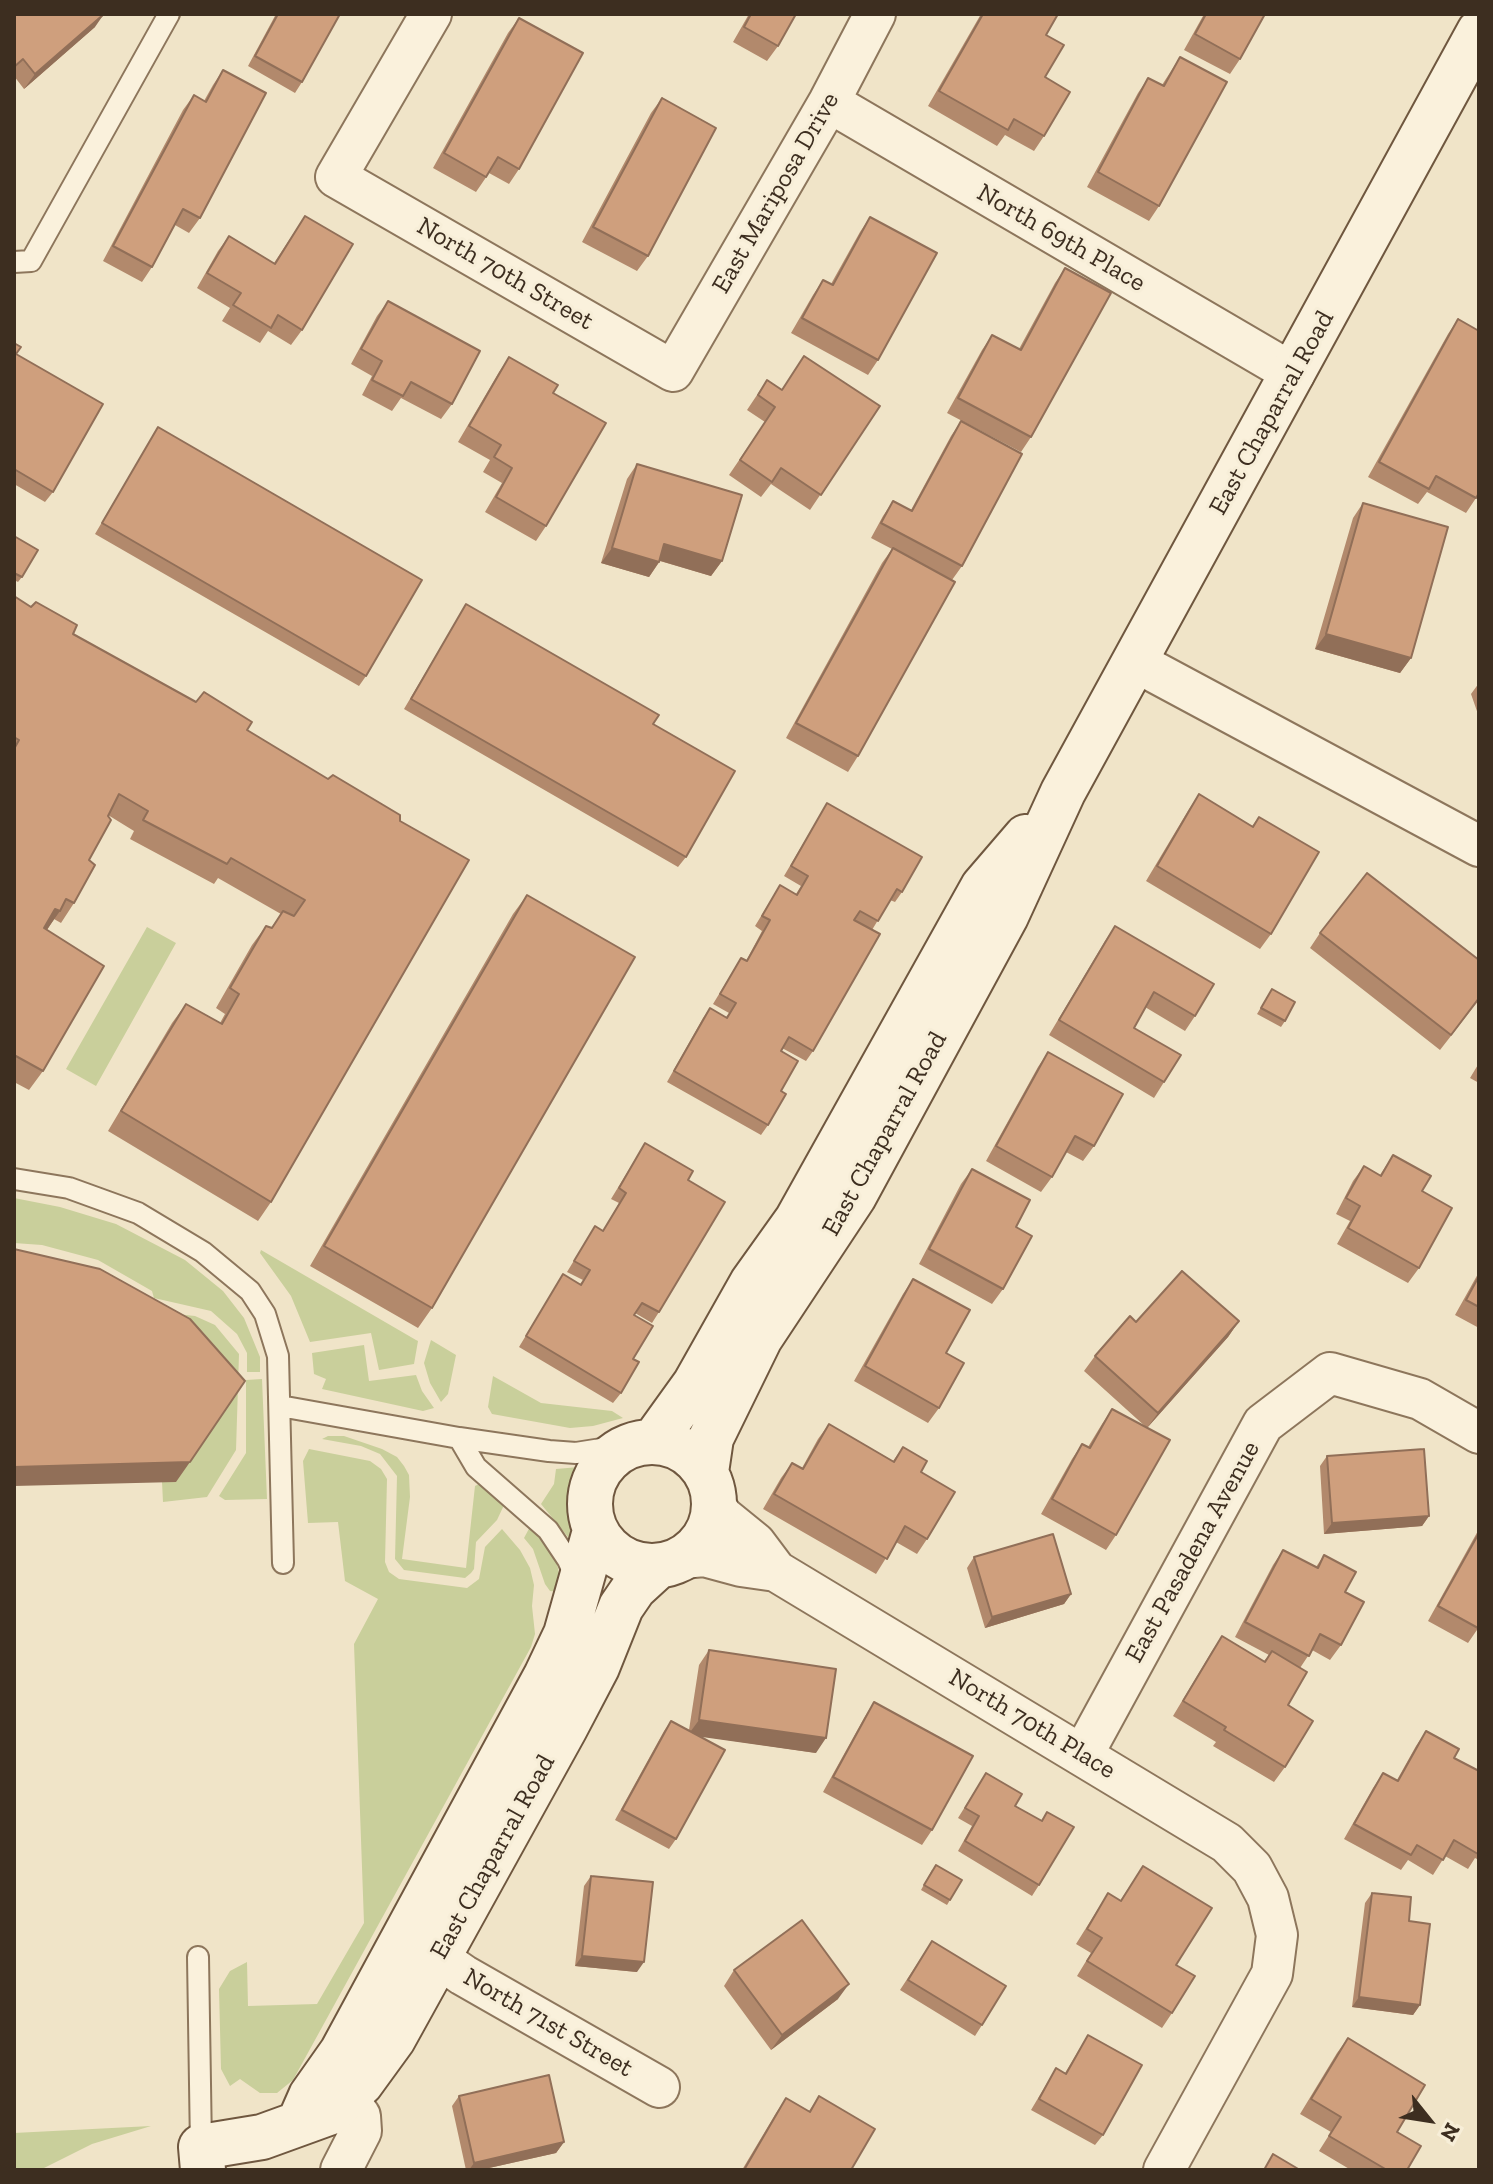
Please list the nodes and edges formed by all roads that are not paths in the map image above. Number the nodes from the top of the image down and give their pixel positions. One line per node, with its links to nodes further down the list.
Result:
1 (169, 14): 6 (lane)
2 (431, 14): 7 (street, North 70th Street)
3 (875, 14): 5 (street, East Mariposa Drive)
4 (1479, 32): 8 (main road, East Chaparral Road)
5 (829, 102): 7 (street, East Mariposa Drive); 8 (street, North 69th Place)
6 (14, 262)
7 (673, 371)
8 (1294, 374): 9 (main road, East Chaparral Road)
9 (1136, 662): 10 (main road, East Chaparral Road); 11 (street)
10 (1063, 792): 16 (main road, East Chaparral Road); 17 (main road, East Chaparral Road)
11 (1479, 846)
12 (14, 1179): 13 (lane)
13 (280, 1406): 15 (lane); 20 (lane)
14 (1479, 1433): 24 (street, East Pasadena Avenue)
15 (459, 1438): 16 (lane); 22 (lane)
16 (643, 1443): 17 (main road); 18 (main road)
17 (710, 1488): 19 (main road); 21 (street, North 70th Place)
18 (595, 1531): 19 (main road); 22 (main road, East Chaparral Road)
19 (671, 1562): 21 (street, North 70th Place); 23 (main road, East Chaparral Road)
20 (283, 1563)
21 (776, 1571): 24 (street, North 70th Place)
22 (579, 1587): 23 (main road, East Chaparral Road)
23 (555, 1703): 26 (main road, East Chaparral Road); 29 (main road, East Chaparral Road)
24 (1083, 1754): 32 (street, North 70th Place)
25 (198, 1957): 30 (lane)
26 (437, 1957): 27 (street, North 71st Street); 28 (main road, East Chaparral Road)
27 (659, 2087)
28 (346, 2097): 29 (main road, East Chaparral Road); 31 (street)
29 (300, 2121): 30 (main road, East Chaparral Road)
30 (202, 2158)
31 (341, 2170)
32 (1164, 2170)

